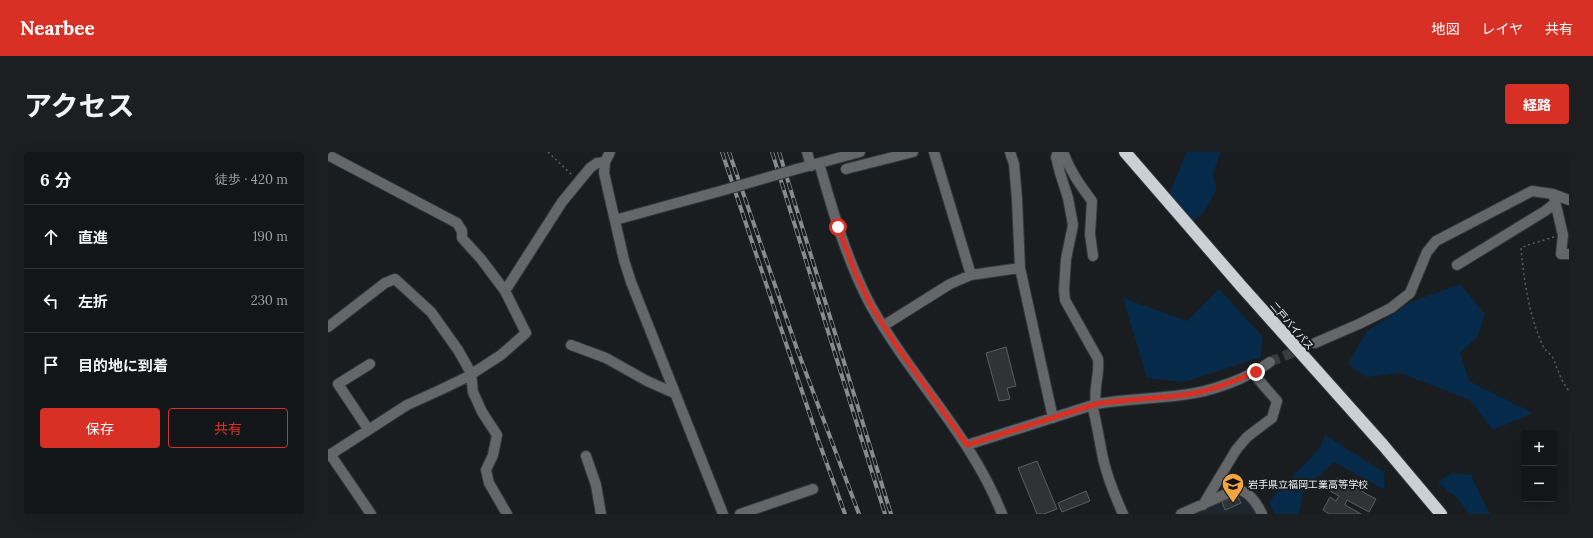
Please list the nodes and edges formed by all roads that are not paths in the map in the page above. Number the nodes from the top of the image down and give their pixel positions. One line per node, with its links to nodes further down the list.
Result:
1 (610, 152): 10 (street)
2 (807, 152): 11 (street)
3 (860, 152): 11 (street)
4 (914, 152): 12 (street)
5 (934, 152): 20 (street)
6 (1010, 152): 19 (street)
7 (1126, 152): 48 (highway, 二戸バイパス)
8 (1056, 153): 17 (street); 31 (street)
9 (328, 155): 21 (street)
10 (606, 162): 15 (street); 21 (street)
11 (815, 164): 15 (street, bridge); 22 (street)
12 (846, 169)
13 (1554, 199): 14 (street); 16 (street); 18 (street); 24 (street)
14 (1569, 200)
15 (615, 220): 30 (street)
16 (1569, 254)
17 (1093, 256)
18 (1457, 264)
19 (1020, 268): 20 (street); 32 (street)
20 (971, 275): 22 (street)
21 (505, 291): 29 (street)
22 (884, 326): 34 (street)
23 (328, 327): 29 (street)
24 (1315, 343)
25 (571, 345): 30 (street)
26 (1270, 362): 28 (street)
27 (370, 364): 33 (street)
28 (1256, 372): 31 (street); 38 (street)
29 (471, 373): 33 (street); 40 (street)
30 (674, 392): 42 (street)
31 (1094, 405): 32 (street); 45 (street)
32 (1053, 418): 34 (street)
33 (368, 429): 35 (street)
34 (967, 445): 44 (street)
35 (329, 455): 39 (street)
36 (586, 456): 41 (street)
37 (813, 489): 43 (street)
38 (1203, 505): 46 (street); 47 (street)
39 (371, 514)
40 (507, 514)
41 (602, 514)
42 (723, 514)
43 (740, 514)
44 (1002, 514)
45 (1123, 514)
46 (1181, 514)
47 (1262, 514)
48 (1441, 514)

